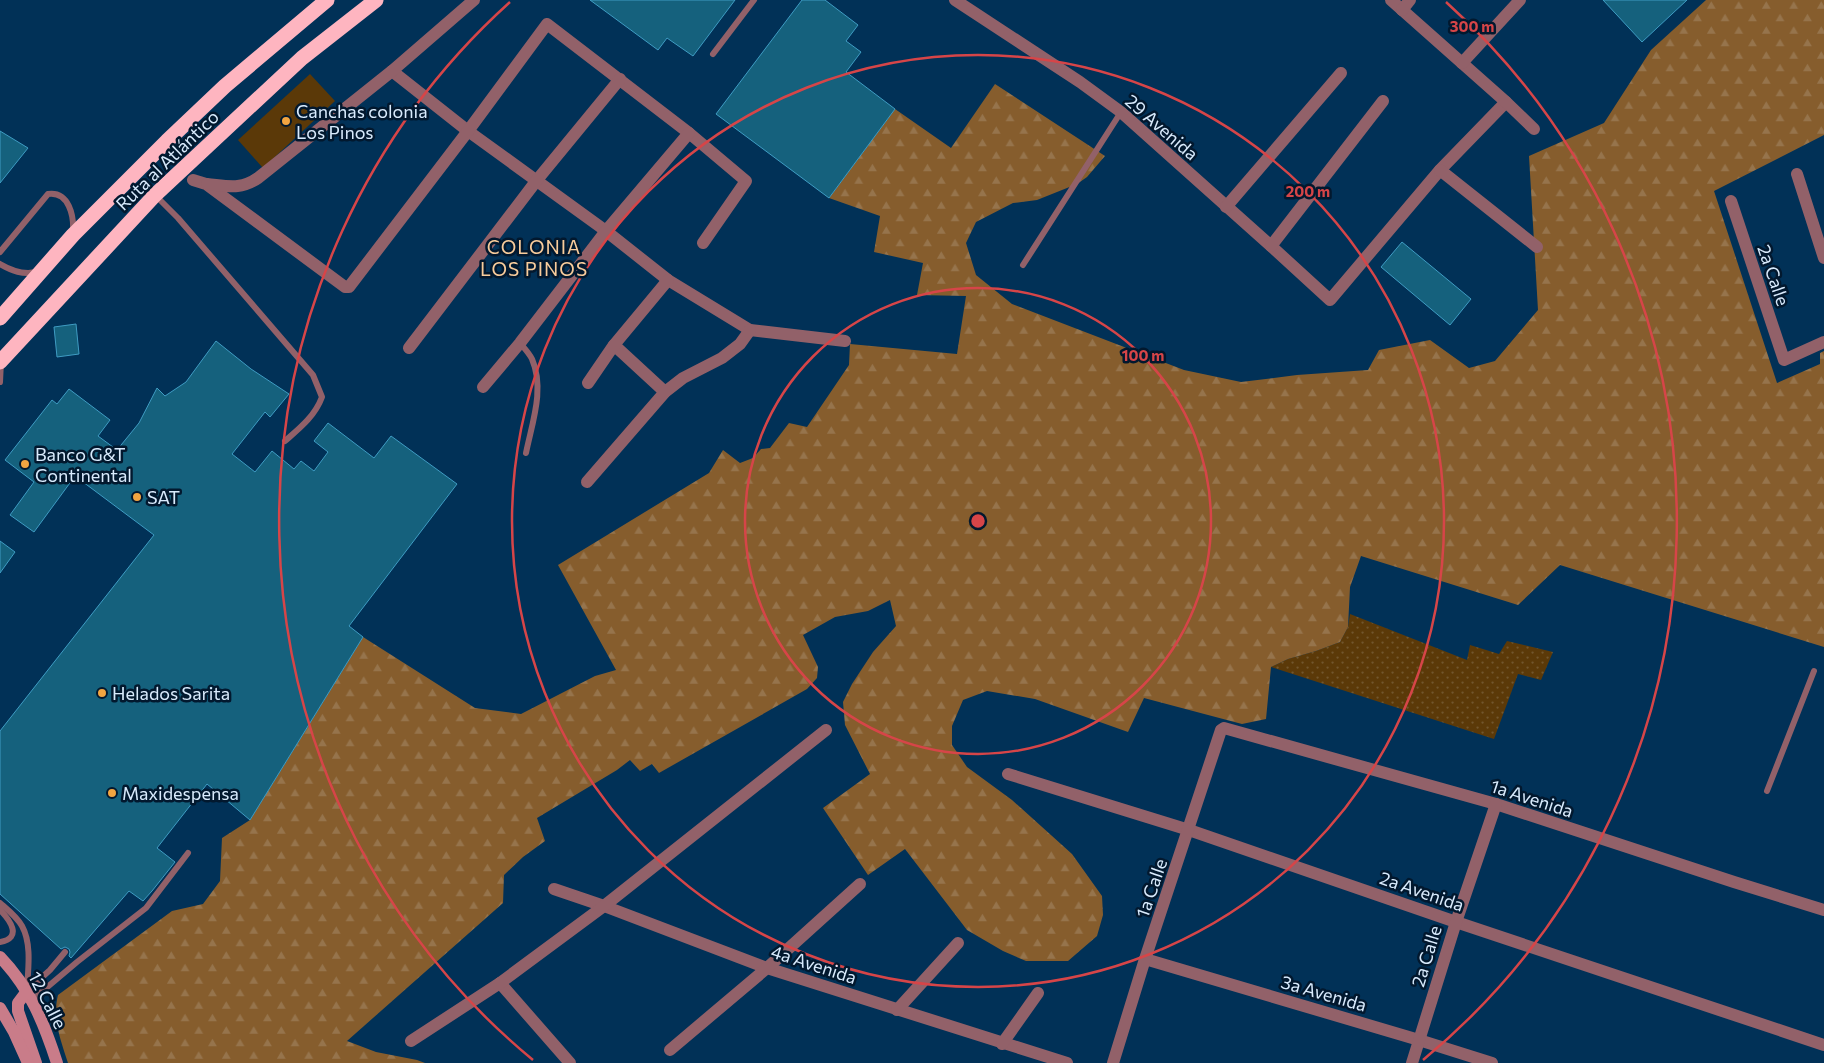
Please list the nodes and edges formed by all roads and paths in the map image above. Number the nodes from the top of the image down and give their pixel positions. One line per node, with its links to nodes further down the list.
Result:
1 (327, 0): 29 (highway, Ruta al Atlántico)
2 (376, 0): 25 (highway, Ruta al Atlántico)
3 (474, 0): 11 (street)
4 (754, 0): 9 (lane)
5 (955, 0): 16 (street, 29 Avenida)
6 (1391, 0): 8 (street)
7 (1520, 0): 10 (street)
8 (1406, 5): 10 (street)
9 (714, 54)
10 (1462, 63): 15 (street)
11 (392, 71): 18 (street); 24 (street)
12 (1341, 73): 27 (street)
13 (620, 79): 18 (street); 19 (street); 23 (street)
14 (1383, 101): 31 (street)
15 (1506, 102): 17 (street); 20 (street)
16 (1121, 112): 27 (street, 29 Avenida); 37 (lane)
17 (1534, 129)
18 (468, 131): 23 (street); 24 (street)
19 (688, 133): 28 (street); 30 (street)
20 (1440, 170): 31 (street, 29 Avenida); 32 (street)
21 (1797, 174): 34 (street)
22 (193, 180): 24 (street)
23 (537, 180): 28 (street); 47 (street)
24 (206, 184)
25 (155, 195): 48 (highway, Ruta al Atlántico); 53 (lane)
26 (1730, 201): 45 (street, 2a Calle)
27 (1226, 207): 31 (street, 29 Avenida)
28 (606, 231): 38 (street); 44 (street)
29 (73, 235): 33 (lane); 36 (highway, Ruta al Atlántico)
30 (703, 243)
31 (1271, 246)
32 (1537, 247)
33 (0, 252)
34 (1824, 258)
35 (0, 264): 36 (lane)
36 (47, 264): 39 (highway, Ruta al Atlántico)
37 (1023, 264)
38 (668, 280): 42 (street); 46 (street)
39 (14, 300): 40 (lane); 41 (highway, Ruta al Atlántico)
40 (0, 314)
41 (0, 318)
42 (750, 330): 43 (street); 52 (street)
43 (845, 341)
44 (520, 342): 51 (street); 54 (lane)
45 (1824, 342)
46 (614, 345): 50 (street); 52 (street)
47 (409, 348)
48 (0, 362): 49 (lane)
49 (0, 382)
50 (588, 383)
51 (483, 387)
52 (665, 392): 55 (street)
53 (285, 441)
54 (526, 453)
55 (587, 482)
56 (1814, 672): 60 (lane)
57 (1227, 728): 61 (street, 1a Avenida); 62 (street, 1a Calle)
58 (826, 730): 67 (street)
59 (1008, 774): 62 (street, 2a Avenida)
60 (1767, 791)
61 (1496, 804): 69 (street, 1a Avenida); 70 (street, 2a Calle)
62 (1189, 830): 70 (street, 2a Avenida); 75 (street, 1a Calle)
63 (188, 853): 79 (lane)
64 (860, 884): 76 (street)
65 (554, 889): 67 (street, 4a Avenida)
66 (0, 903): 79 (lane)
67 (604, 906): 76 (street, 4a Avenida); 77 (street)
68 (0, 910): 71 (lane)
69 (1824, 910)
70 (1456, 922): 82 (street, 2a Calle); 85 (street, 2a Avenida)
71 (0, 942)
72 (958, 943): 81 (street)
73 (65, 952): 79 (lane)
74 (0, 957): 79 (main road, 12 Calle)
75 (1145, 959): 82 (street, 3a Avenida); 92 (street, 1a Calle)
76 (767, 968): 81 (street, 4a Avenida); 86 (street)
77 (500, 983): 83 (street); 87 (street)
78 (1038, 993): 84 (street)
79 (30, 995): 89 (main road); 90 (main road, 12 Calle)
80 (0, 1008): 88 (main road)
81 (897, 1010): 84 (street, 4a Avenida)
82 (1419, 1040): 93 (street, 2a Calle); 94 (street, 3a Avenida)
83 (411, 1041)
84 (1002, 1044): 91 (street, 4a Avenida)
85 (1824, 1045)
86 (670, 1050)
87 (564, 1061)
88 (28, 1063)
89 (36, 1063)
90 (57, 1063)
91 (1067, 1063)
92 (1113, 1063)
93 (1412, 1063)
94 (1492, 1063)

